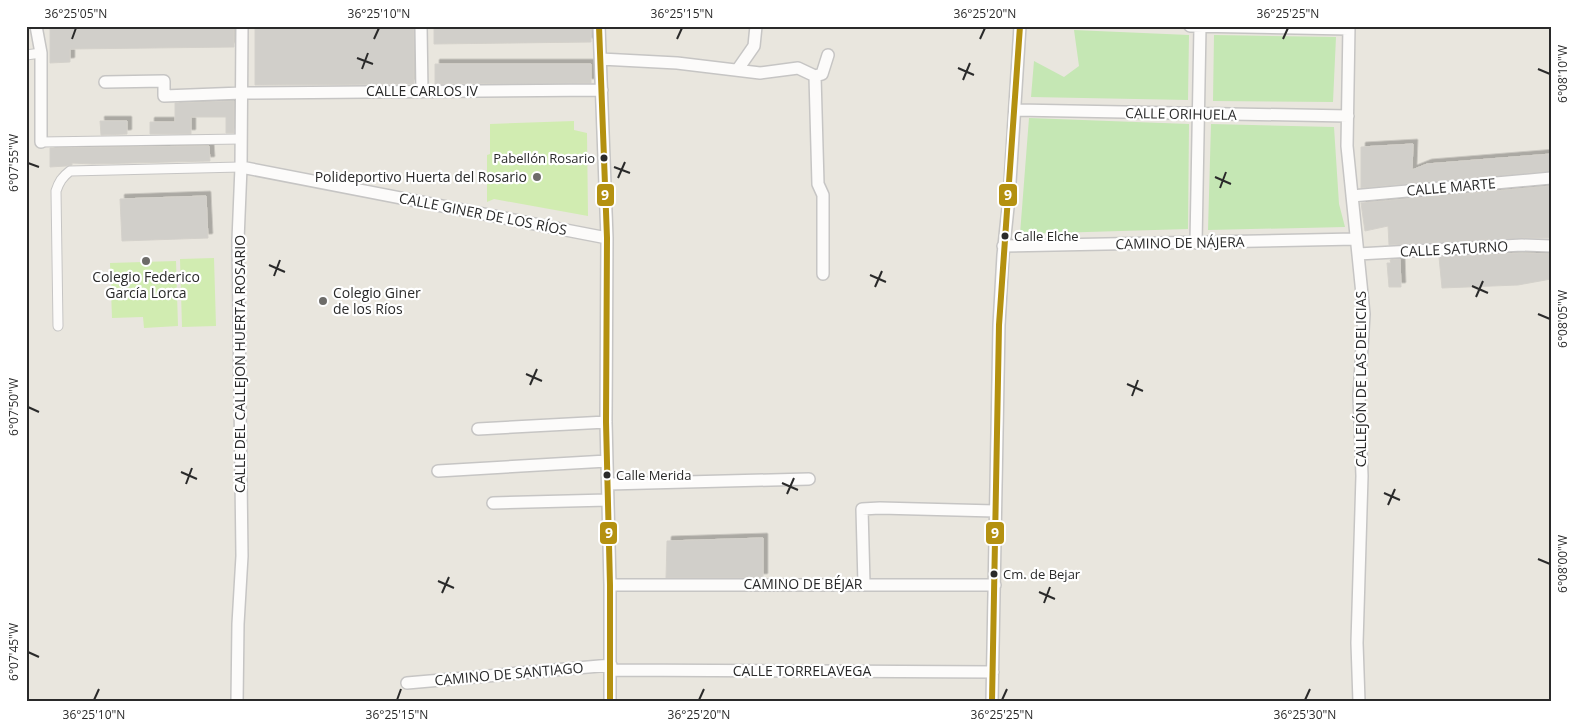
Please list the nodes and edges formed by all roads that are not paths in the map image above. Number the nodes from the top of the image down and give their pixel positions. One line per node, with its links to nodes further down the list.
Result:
1 (36, 26): 10 (street)
2 (242, 26): 18 (street, CALLE DEL CALLEJON HUERTA ROSARIO)
3 (421, 26): 19 (street)
4 (599, 26): 13 (street)
5 (756, 26): 14 (street)
6 (1020, 26): 20 (street)
7 (1190, 26): 8 (street)
8 (1200, 27): 9 (street); 21 (street)
9 (1349, 28): 22 (street, CALLEJÓN DE LAS DELICIAS)
10 (41, 52): 11 (street); 24 (street)
11 (26, 55)
12 (828, 55): 15 (street)
13 (600, 59): 14 (street); 17 (street)
14 (738, 69): 15 (street)
15 (815, 76): 34 (street)
16 (105, 82): 18 (street, CALLE CARLOS IV)
17 (602, 90): 19 (street, CALLE CARLOS IV); 28 (street)
18 (242, 92): 19 (street, CALLE CARLOS IV); 23 (street, CALLE DEL CALLEJON HUERTA ROSARIO)
19 (422, 92)
20 (1015, 110): 21 (street, CALLE ORIHUELA); 31 (street)
21 (1199, 114): 22 (street, CALLE ORIHUELA); 30 (street)
22 (1348, 116): 27 (street, CALLEJÓN DE LAS DELICIAS)
23 (241, 139): 24 (street); 25 (street, CALLE DEL CALLEJON HUERTA ROSARIO)
24 (41, 142)
25 (241, 167): 28 (street, CALLE GINER DE LOS RÍOS); 35 (street); 51 (street, CALLE DEL CALLEJON HUERTA ROSARIO)
26 (1551, 178): 27 (street, CALLE MARTE)
27 (1352, 196): 29 (street, CALLEJÓN DE LAS DELICIAS)
28 (608, 238): 36 (street)
29 (1356, 239): 30 (street, CAMINO DE NÁJERA); 33 (street, CALLEJÓN DE LAS DELICIAS)
30 (1196, 243): 31 (street, CAMINO DE NÁJERA)
31 (1003, 246): 44 (street)
32 (1551, 246): 33 (street, CALLE SATURNO)
33 (1358, 254): 54 (street, CALLEJÓN DE LAS DELICIAS)
34 (823, 274)
35 (58, 326)
36 (606, 422): 37 (street); 38 (street)
37 (478, 429)
38 (607, 461): 39 (street); 41 (street)
39 (438, 471)
40 (808, 479): 41 (street)
41 (608, 484): 42 (street)
42 (608, 500): 43 (street); 47 (street)
43 (492, 504)
44 (995, 511): 45 (street); 46 (street)
45 (864, 584): 46 (street, CAMINO DE BÉJAR); 47 (street, CAMINO DE BÉJAR)
46 (996, 584): 49 (street)
47 (610, 585): 48 (street)
48 (611, 667): 49 (street, CALLE TORRELAVEGA); 50 (street, CAMINO DE SANTIAGO); 52 (street)
49 (993, 672): 53 (street)
50 (407, 683)
51 (237, 702)
52 (610, 702)
53 (992, 702)
54 (1359, 702)

